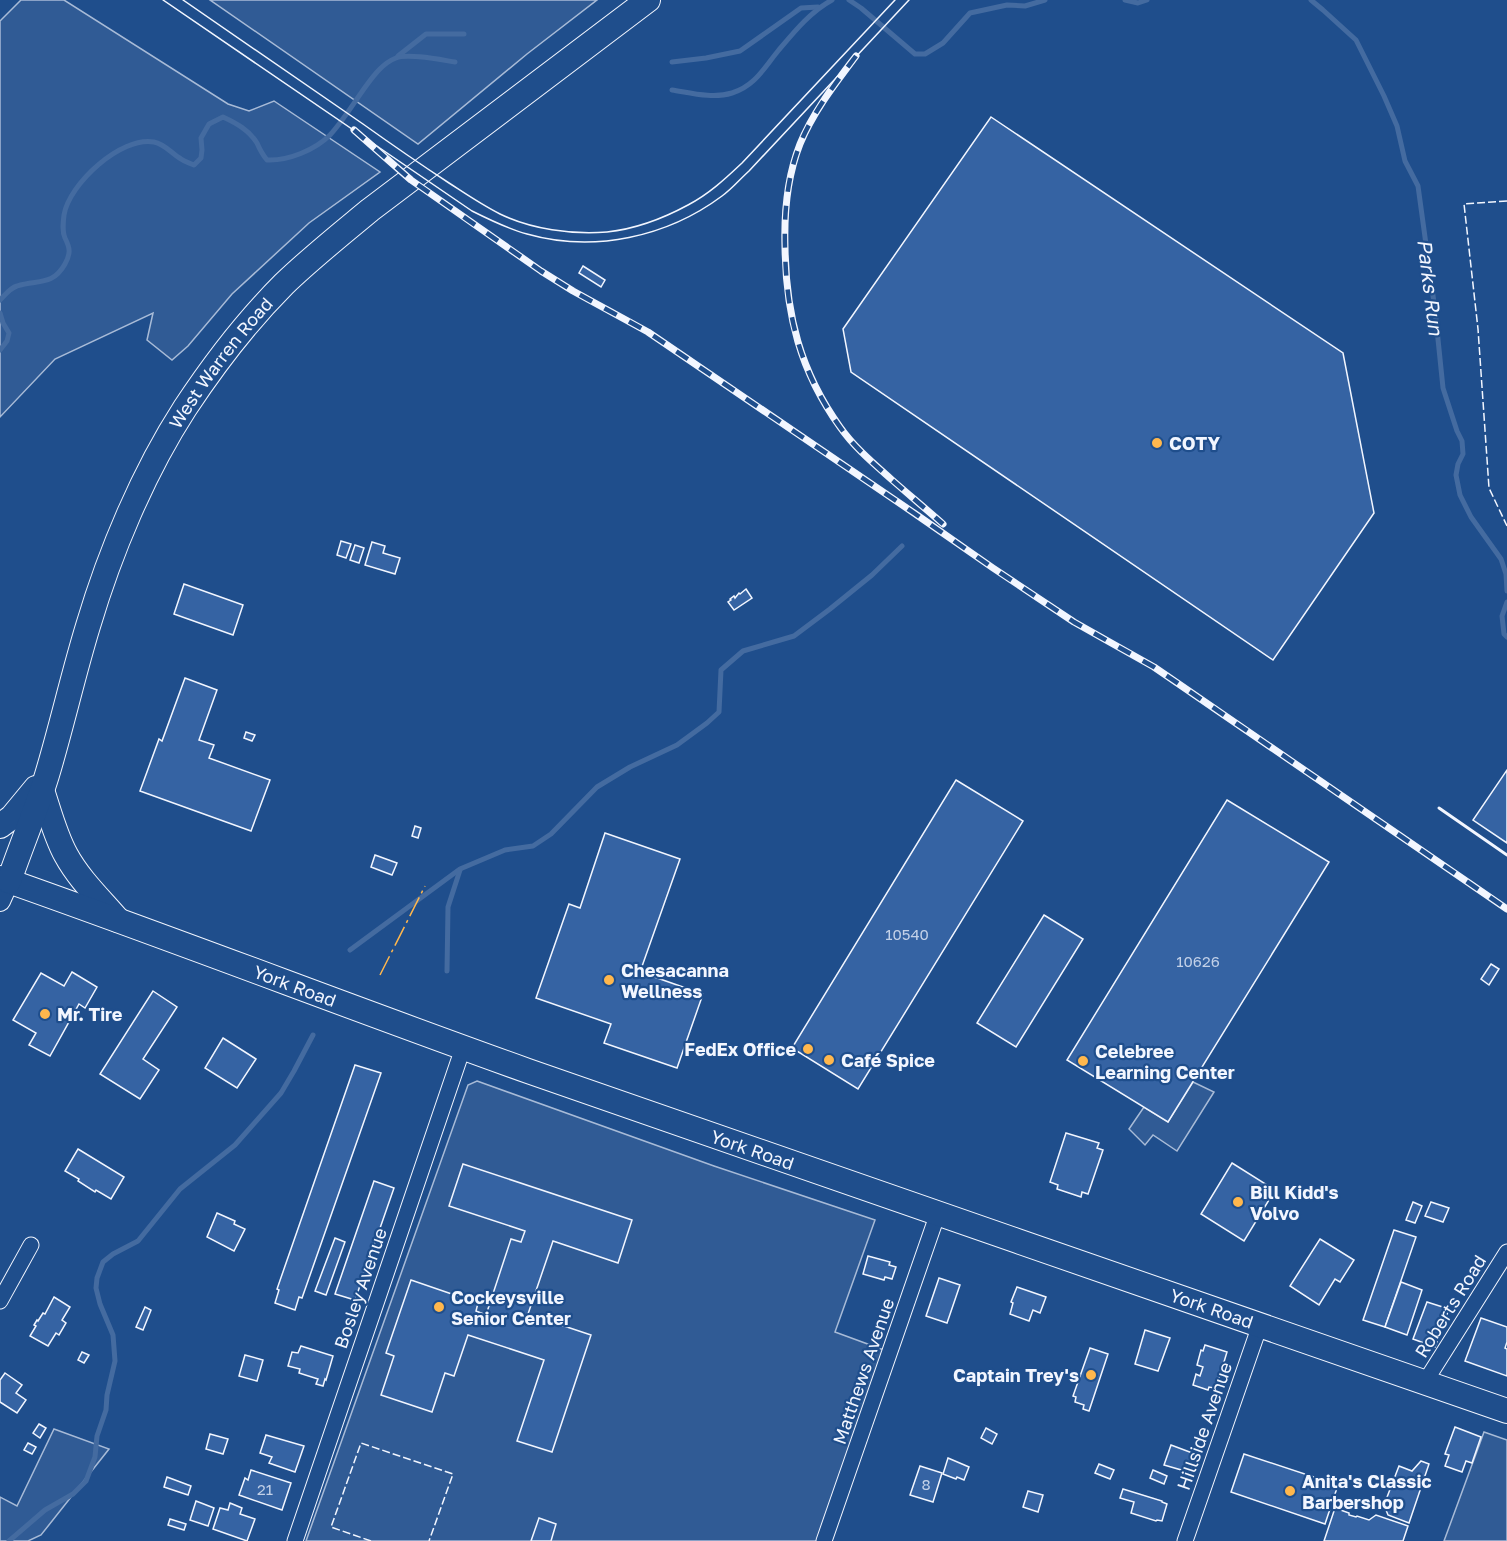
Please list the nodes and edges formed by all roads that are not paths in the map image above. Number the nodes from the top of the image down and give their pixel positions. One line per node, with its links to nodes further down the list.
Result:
1 (648, 0): 2 (main road, West Warren Road)
2 (44, 782): 3 (main road); 4 (main road, West Warren Road); 5 (main road)
3 (0, 826)
4 (3, 887): 5 (main road, York Road)
5 (118, 921): 6 (main road, York Road)
6 (463, 1048): 7 (main road, York Road); 14 (street, Bosley Avenue)
7 (938, 1213): 11 (main road, York Road); 15 (street, Matthews Avenue)
8 (31, 1245): 10 (street)
9 (1507, 1252): 12 (street, Roberts Road)
10 (0, 1301)
11 (1260, 1325): 12 (main road, York Road); 16 (street, Hillside Avenue)
12 (1425, 1382): 13 (main road, York Road)
13 (1507, 1411)
14 (295, 1541)
15 (824, 1541)
16 (1185, 1541)

